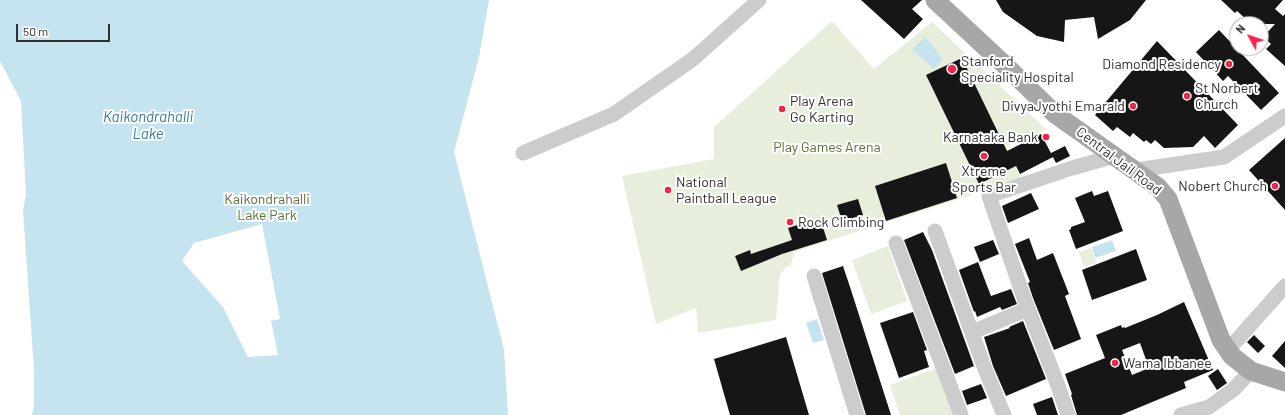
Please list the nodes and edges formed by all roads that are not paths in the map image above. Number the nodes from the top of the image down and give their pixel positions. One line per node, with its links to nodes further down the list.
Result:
1 (759, 0): 4 (street)
2 (935, 0): 5 (main road, Central Jail Road)
3 (1285, 116): 6 (street)
4 (523, 153)
5 (1115, 156): 6 (main road, Central Jail Road); 11 (street)
6 (1136, 170): 13 (main road, Central Jail Road)
7 (935, 231): 12 (street)
8 (896, 243): 17 (street)
9 (814, 276): 16 (street)
10 (1285, 286): 13 (street)
11 (1028, 309): 12 (street); 19 (street)
12 (972, 332): 18 (street)
13 (1228, 350): 14 (main road, Central Jail Road)
14 (1251, 371): 15 (main road, Central Jail Road); 20 (street)
15 (1282, 377)
16 (857, 415)
17 (961, 415)
18 (1004, 415)
19 (1068, 415)
20 (1181, 415)

